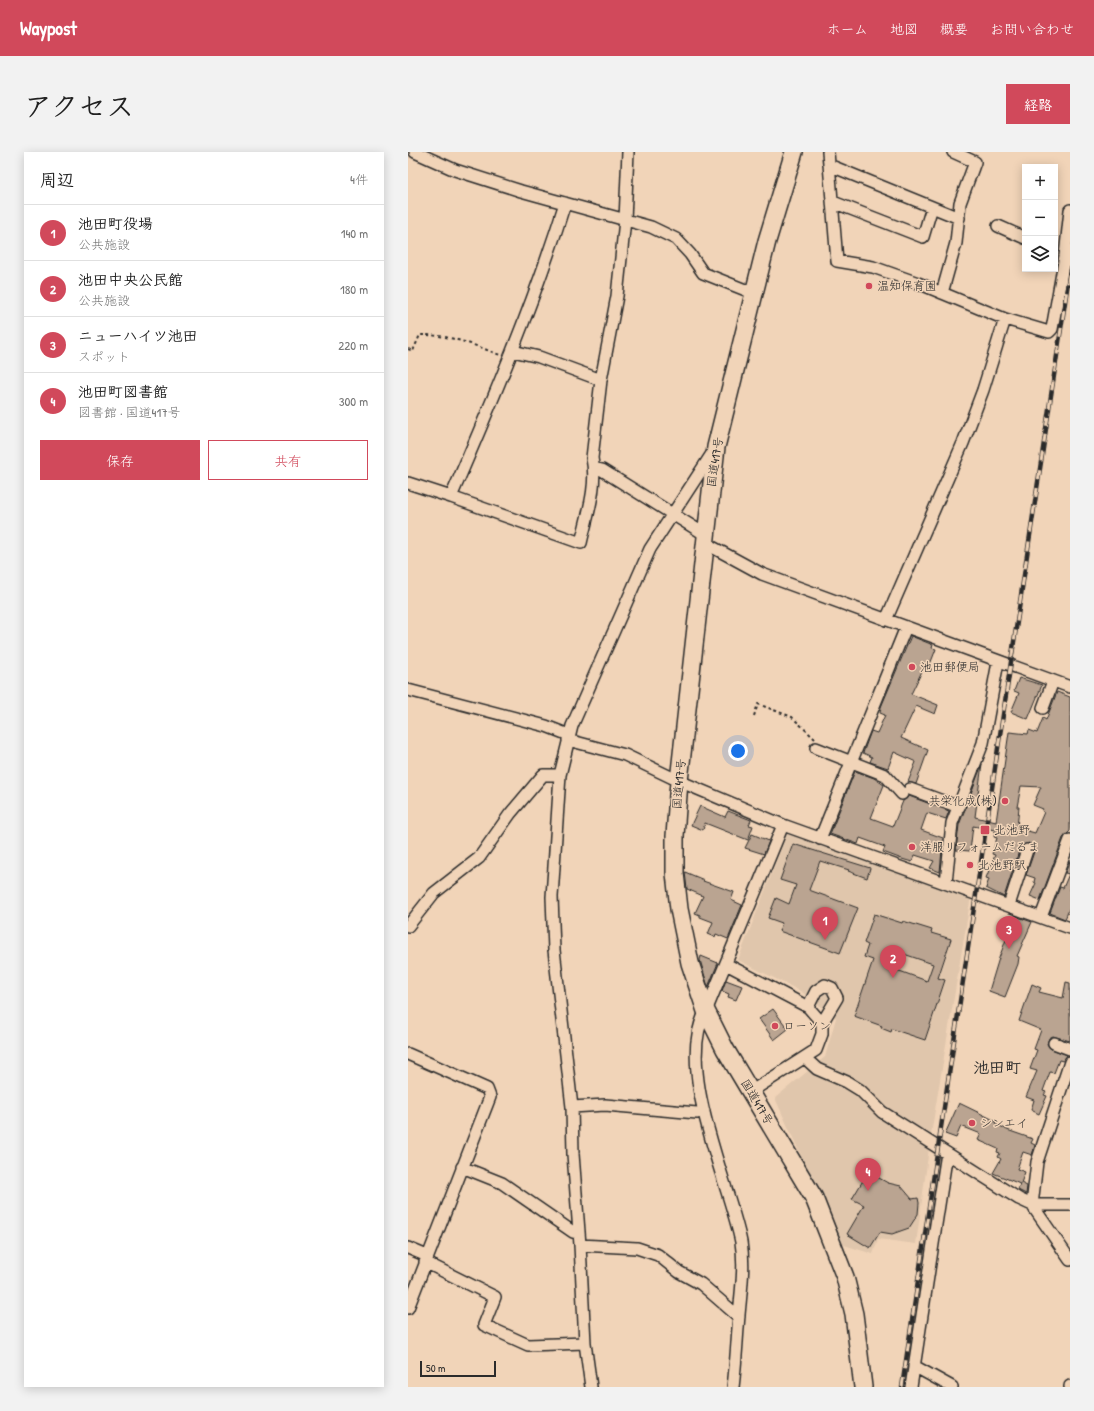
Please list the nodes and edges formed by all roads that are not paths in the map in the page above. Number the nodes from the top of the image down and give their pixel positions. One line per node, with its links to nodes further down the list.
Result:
1 (415, 152): 8 (street)
2 (628, 152): 12 (street)
3 (794, 152): 17 (highway, 国道417号)
4 (828, 152): 6 (street)
5 (953, 152): 11 (street)
6 (829, 165): 7 (street); 9 (street)
7 (833, 202): 9 (street); 16 (street)
8 (565, 203): 12 (street); 19 (street)
9 (932, 207): 11 (street)
10 (1070, 210): 15 (street)
11 (958, 218): 16 (street)
12 (625, 220): 17 (street); 20 (street)
13 (998, 226): 14 (street)
14 (1022, 237)
15 (1060, 253): 18 (street)
16 (942, 292): 18 (street)
17 (753, 293): 21 (highway, 国道417号)
18 (1005, 319): 27 (street)
19 (511, 355): 20 (street); 24 (street)
20 (602, 380): 22 (street)
21 (716, 447): 25 (street); 26 (highway, 国道417号)
22 (594, 468): 24 (street); 25 (street)
23 (408, 484): 24 (street)
24 (451, 497)
25 (672, 514): 26 (street); 34 (street)
26 (705, 539): 27 (street); 38 (highway, 国道417号)
27 (886, 620): 28 (street)
28 (906, 627): 29 (street); 36 (street)
29 (998, 662): 30 (street); 39 (street)
30 (1053, 681): 31 (street); 33 (street)
31 (1070, 687)
32 (408, 690): 34 (street)
33 (1043, 708)
34 (568, 738): 37 (street); 38 (street)
35 (818, 749): 36 (street)
36 (852, 762): 39 (street); 41 (street)
37 (560, 775): 47 (street); 59 (street)
38 (679, 781): 40 (street); 51 (highway, 国道417号)
39 (959, 807): 44 (street)
40 (783, 825): 41 (street); 49 (street)
41 (820, 839): 44 (street)
42 (1070, 840): 46 (street)
43 (1027, 850): 45 (street)
44 (946, 883): 45 (street)
45 (1009, 905): 46 (street)
46 (1041, 917): 48 (street)
47 (408, 926)
48 (1070, 928)
49 (726, 964): 50 (street); 51 (street)
50 (808, 1007): 52 (street); 52 (street)
51 (706, 1011): 58 (highway, 国道417号); 60 (street)
52 (822, 1023): 56 (street)
53 (1054, 1043): 54 (street)
54 (1070, 1049)
55 (408, 1054): 62 (street)
56 (805, 1058): 58 (street); 61 (street)
57 (1070, 1062): 63 (street)
58 (752, 1091): 76 (highway, 国道417号)
59 (572, 1107): 60 (street); 65 (street)
60 (704, 1111): 71 (street)
61 (947, 1153): 63 (street); 73 (street)
62 (462, 1167): 65 (street); 68 (street)
63 (1032, 1205): 64 (street); 69 (street)
64 (1070, 1205)
65 (579, 1233): 66 (street)
66 (580, 1245): 71 (street); 72 (street)
67 (408, 1248): 68 (street)
68 (426, 1259): 70 (street); 72 (street)
69 (1070, 1260)
70 (408, 1308)
71 (739, 1316): 75 (street)
72 (585, 1343): 74 (street)
73 (914, 1366): 77 (street); 78 (street)
74 (591, 1387)
75 (733, 1387)
76 (863, 1387)
77 (911, 1387)
78 (952, 1387)

